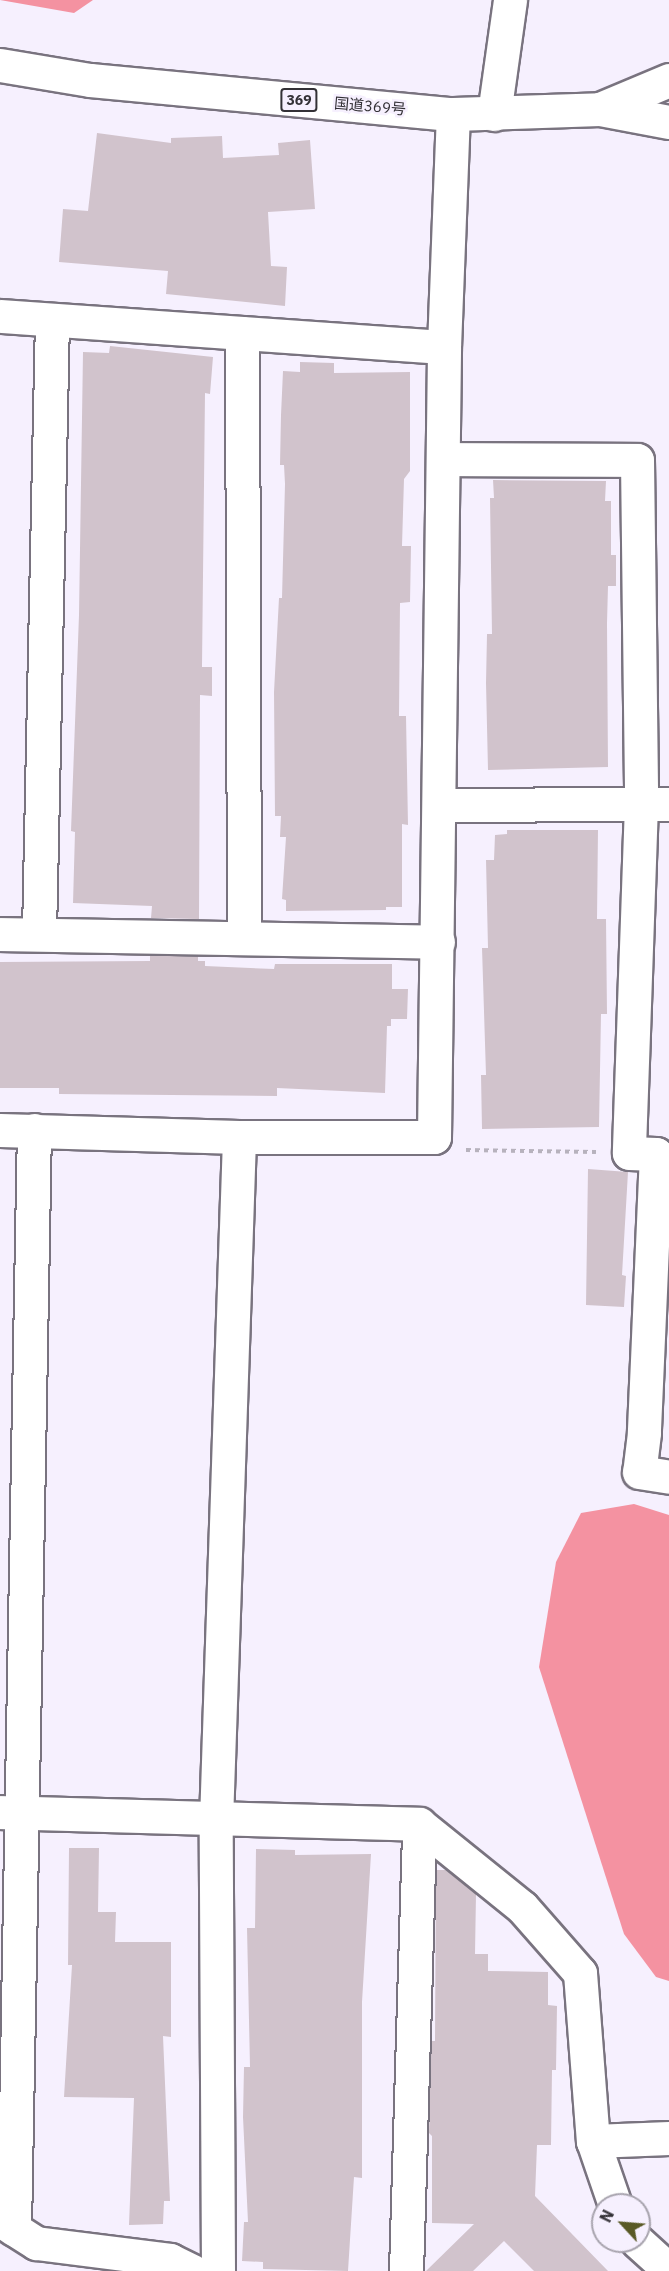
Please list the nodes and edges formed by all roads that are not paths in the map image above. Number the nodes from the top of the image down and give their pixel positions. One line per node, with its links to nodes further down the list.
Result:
1 (508, 14): 6 (main road)
2 (0, 65): 5 (main road, 国道369号 / 369)
3 (669, 80): 4 (main road, 369)
4 (600, 109): 6 (main road, 国道369号 / 369); 7 (main road, 国道369号 / 369)
5 (453, 114): 6 (main road, 国道369号 / 369); 11 (main road)
6 (494, 114)
7 (669, 122)
8 (0, 316): 9 (main road)
9 (52, 320): 10 (main road); 16 (main road)
10 (242, 333): 11 (main road); 17 (main road)
11 (444, 347): 12 (main road)
12 (445, 459): 13 (main road); 14 (main road)
13 (440, 804): 14 (main road); 18 (main road)
14 (655, 804): 22 (main road)
15 (0, 934): 16 (main road)
16 (39, 934): 17 (main road)
17 (244, 938): 18 (main road)
18 (438, 942): 21 (main road)
19 (0, 1130): 20 (main road)
20 (34, 1130): 21 (main road); 23 (main road)
21 (239, 1137): 24 (main road)
22 (669, 1477)
23 (10, 1812): 24 (main road); 29 (main road)
24 (216, 1821): 25 (main road); 33 (main road)
25 (419, 1824): 27 (main road); 34 (main road)
26 (669, 2138): 27 (main road)
27 (593, 2141): 28 (main road)
28 (611, 2193)
29 (7, 2225): 32 (main road)
30 (651, 2253): 31 (main road)
31 (669, 2270)
32 (193, 2271)
33 (218, 2271)
34 (406, 2271)

